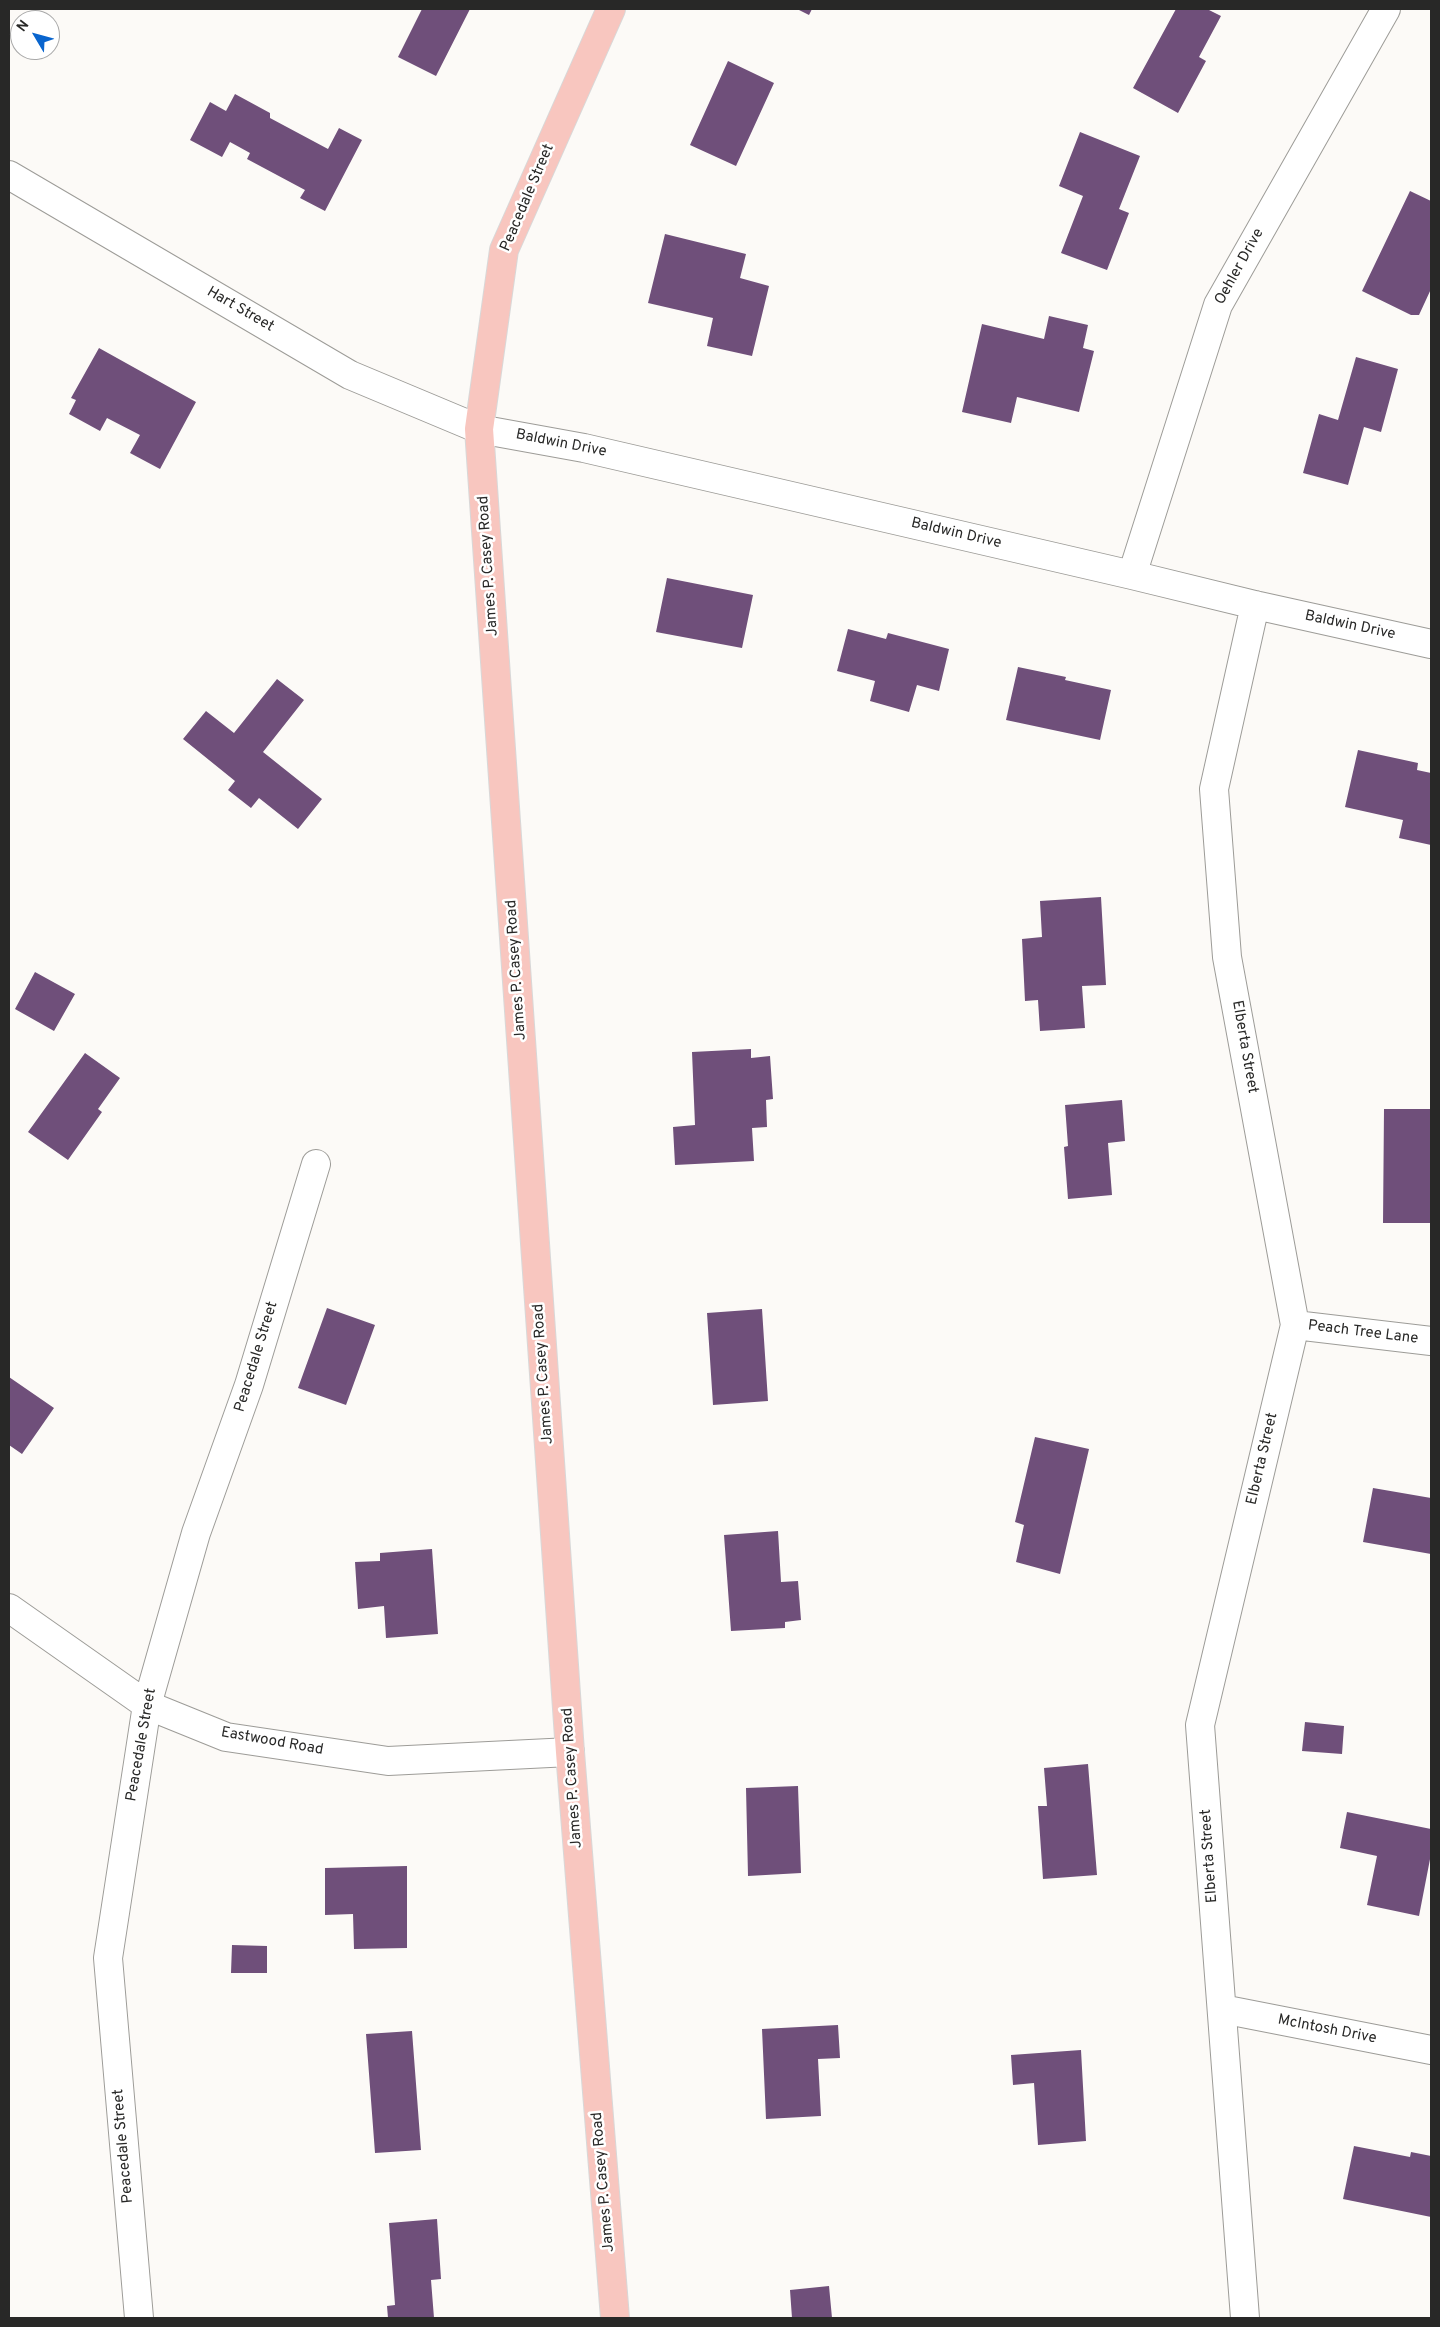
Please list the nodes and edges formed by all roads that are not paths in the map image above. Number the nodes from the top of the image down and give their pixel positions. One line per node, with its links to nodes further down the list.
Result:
1 (611, 9): 4 (main road, Peacedale Street)
2 (1386, 9): 5 (street, Oehler Drive)
3 (9, 175): 4 (street, Hart Street)
4 (479, 429): 5 (street, Baldwin Drive); 13 (main road, James P. Casey Road)
5 (1132, 575): 6 (street, Baldwin Drive)
6 (1255, 605): 7 (street, Baldwin Drive); 9 (street, Elberta Street)
7 (1431, 644)
8 (316, 1164): 12 (street, Peacedale Street)
9 (1295, 1325): 10 (street, Peach Tree Lane); 14 (street, Elberta Street)
10 (1431, 1341)
11 (9, 1608): 12 (street, Eastwood Road)
12 (147, 1705): 13 (street, Eastwood Road); 16 (street, Peacedale Street)
13 (570, 1752): 17 (main road, James P. Casey Road)
14 (1222, 2009): 15 (street, McIntosh Drive); 18 (street, Elberta Street)
15 (1431, 2050)
16 (139, 2318)
17 (615, 2318)
18 (1245, 2318)

